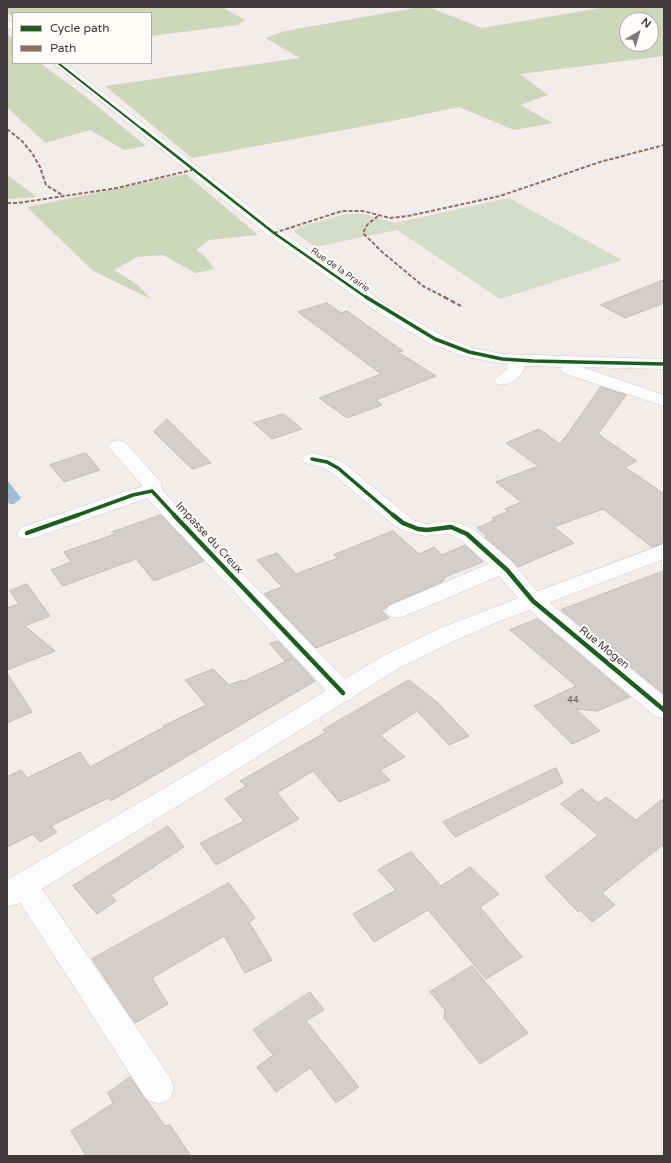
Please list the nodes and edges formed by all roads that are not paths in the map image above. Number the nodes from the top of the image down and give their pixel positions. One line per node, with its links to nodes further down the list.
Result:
1 (59, 64): 2 (street, Rue de la Prairie)
2 (525, 361): 3 (street, Rue de la Prairie); 5 (street); 6 (street)
3 (612, 363): 4 (street, Rue de la Prairie); 6 (street)
4 (664, 364)
5 (503, 380)
6 (604, 380): 7 (street)
7 (664, 401)
8 (118, 446): 10 (street, Impasse du Creux)
9 (312, 459): 13 (street, Rue Mogen)
10 (152, 491): 11 (street); 16 (street, Impasse du Creux)
11 (27, 533)
12 (664, 551): 14 (street)
13 (503, 566): 14 (street, Rue Mogen); 15 (street)
14 (533, 601): 16 (street); 17 (street, Rue Mogen)
15 (397, 611)
16 (343, 693): 18 (street)
17 (664, 710)
18 (15, 890): 19 (street)
19 (158, 1088)

